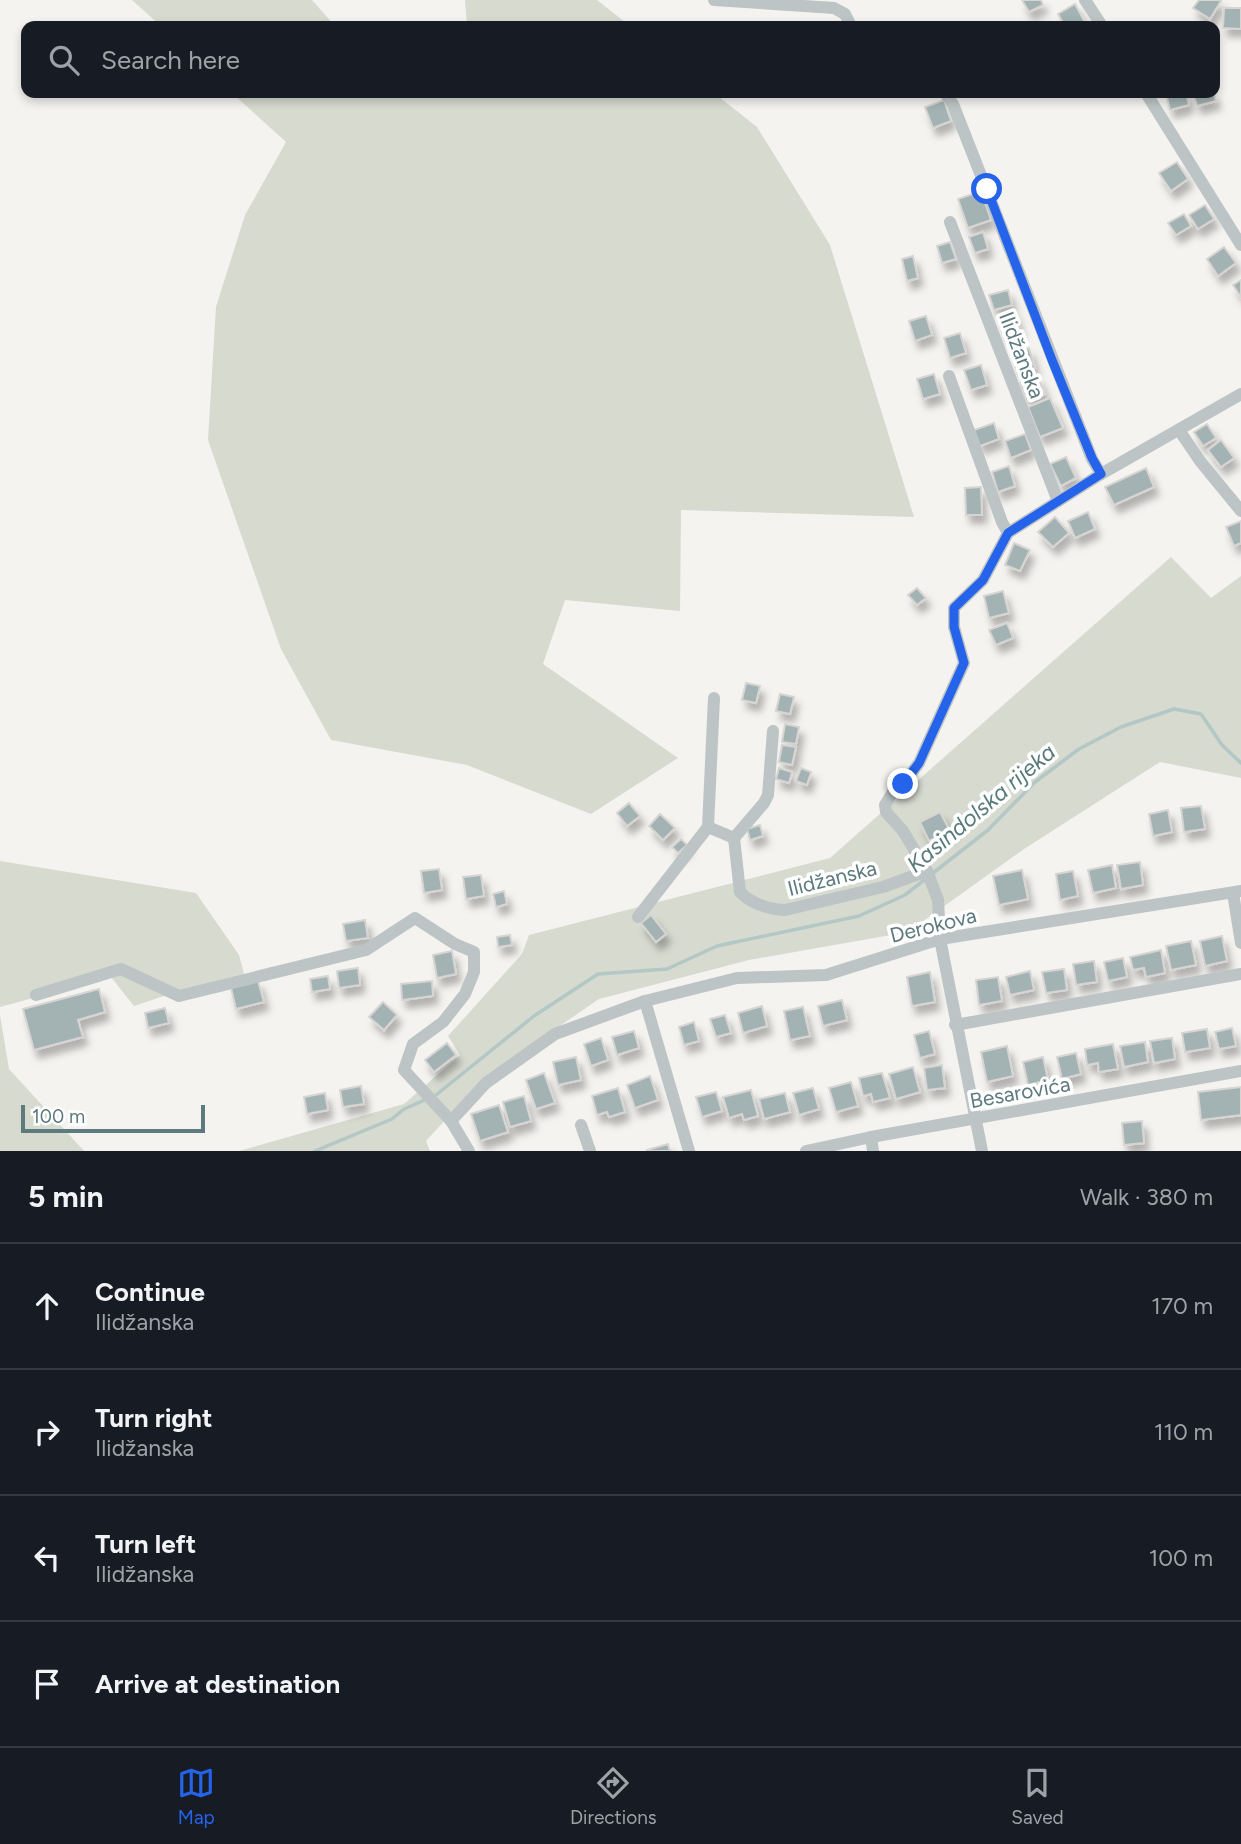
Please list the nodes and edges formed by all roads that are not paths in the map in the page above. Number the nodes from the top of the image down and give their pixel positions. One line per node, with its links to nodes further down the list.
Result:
1 (715, 0): 3 (street)
2 (1085, 0): 4 (street)
3 (848, 21)
4 (1099, 21)
5 (948, 98): 12 (street, Ilidžanska)
6 (1149, 98): 8 (street)
7 (950, 222): 13 (street, Ilidžanska)
8 (1241, 245)
9 (948, 376): 15 (street)
10 (1241, 394): 11 (street)
11 (1179, 430): 12 (street); 14 (street)
12 (1101, 474): 13 (street)
13 (1058, 501): 15 (street)
14 (1241, 511)
15 (1008, 533): 20 (street)
16 (714, 698): 18 (street)
17 (773, 731): 19 (street)
18 (708, 827): 19 (street); 22 (street)
19 (734, 838): 20 (street, Ilidžanska)
20 (927, 871): 23 (street)
21 (1237, 892): 23 (street, Derokova); 24 (street, Derokova)
22 (638, 917)
23 (940, 939): 27 (street, Derokova); 28 (street)
24 (1241, 943)
25 (1241, 974): 28 (street)
26 (36, 995): 31 (street)
27 (645, 1001): 31 (street, Derokova); 36 (street)
28 (955, 1025): 30 (street)
29 (1241, 1071): 30 (street, Besarovića)
30 (976, 1119): 33 (street, Besarovića); 39 (street)
31 (451, 1121): 34 (street)
32 (580, 1125): 35 (street)
33 (871, 1137): 37 (street, Besarovića); 38 (street)
34 (469, 1151)
35 (590, 1151)
36 (689, 1151)
37 (806, 1151)
38 (873, 1151)
39 (982, 1151)

